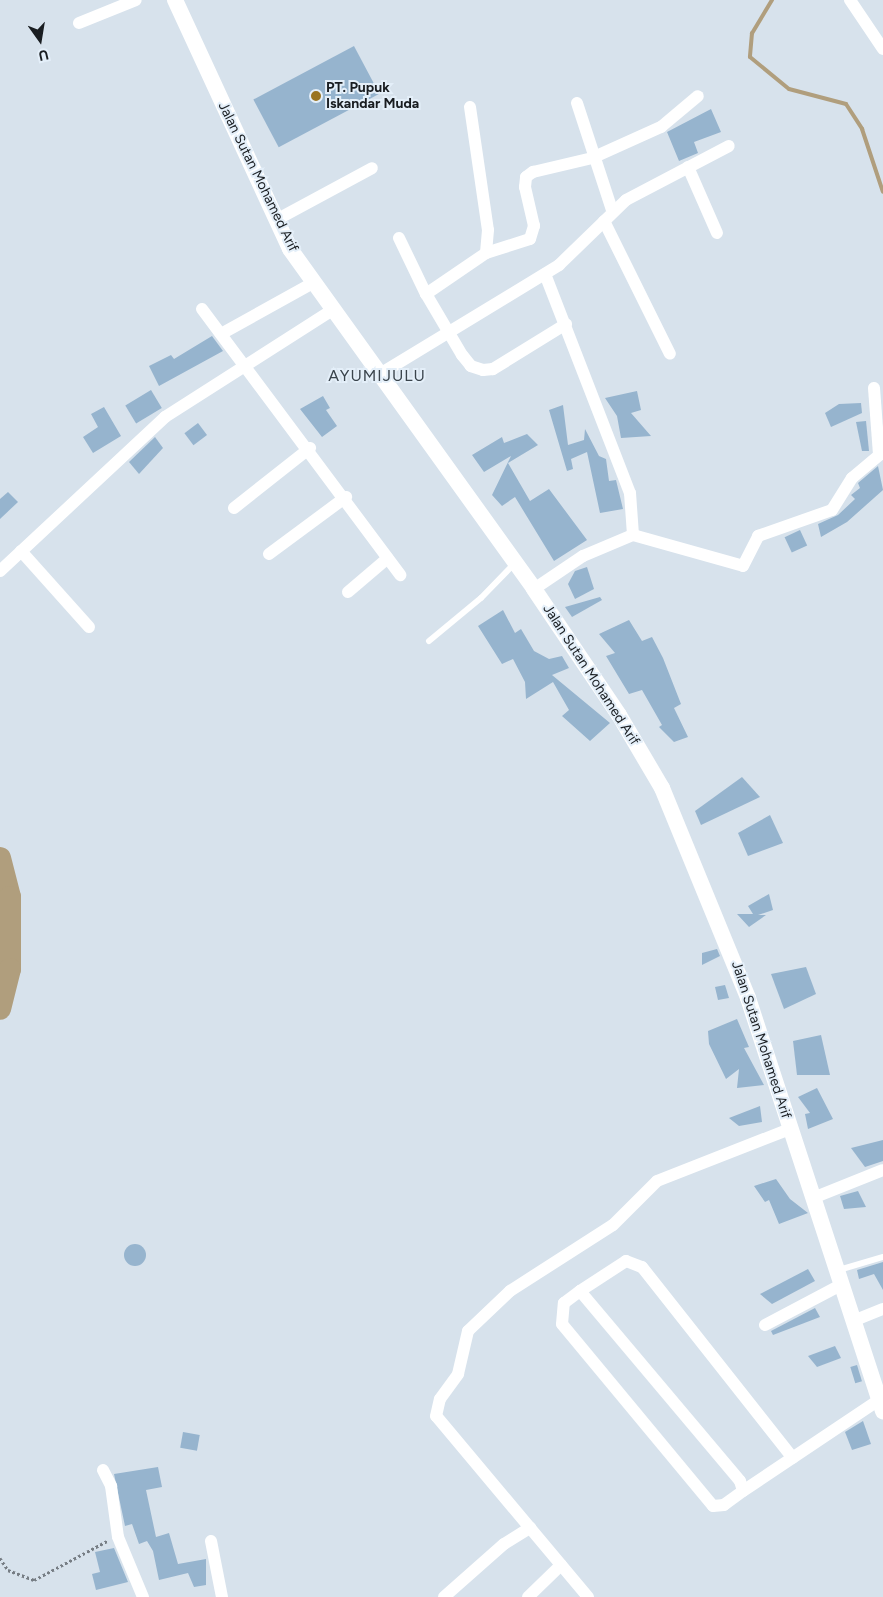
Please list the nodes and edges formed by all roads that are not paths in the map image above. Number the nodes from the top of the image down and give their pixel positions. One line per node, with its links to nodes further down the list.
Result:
1 (136, 0): 4 (street)
2 (175, 0): 14 (street, Jalan Sutan Mohamed Arif)
3 (850, 0): 5 (street)
4 (79, 24)
5 (883, 50)
6 (698, 96): 10 (street)
7 (577, 103): 10 (street)
8 (470, 107): 18 (street)
9 (729, 146): 11 (street)
10 (592, 158): 13 (street); 18 (street)
11 (688, 167): 13 (street); 16 (street)
12 (372, 168): 14 (street)
13 (612, 210): 15 (street)
14 (276, 220): 20 (street, Jalan Sutan Mohamed Arif)
15 (604, 221): 19 (street); 27 (street)
16 (717, 233)
17 (399, 238): 21 (street)
18 (486, 253): 21 (street)
19 (545, 274): 24 (street); 25 (street)
20 (313, 283): 23 (street, Jalan Sutan Mohamed Arif); 26 (street)
21 (426, 294): 25 (street)
22 (202, 309): 26 (street)
23 (332, 310): 28 (street); 29 (street, Jalan Sutan Mohamed Arif)
24 (566, 324): 25 (street); 35 (street)
25 (448, 330): 29 (street)
26 (222, 334): 28 (street)
27 (670, 354)
28 (248, 365): 31 (street); 36 (street)
29 (380, 374): 39 (street, Jalan Sutan Mohamed Arif)
30 (874, 388): 32 (street)
31 (310, 448): 33 (street); 34 (street)
32 (881, 453): 35 (street)
33 (346, 497): 37 (street); 38 (street)
34 (234, 508)
35 (633, 535): 42 (street)
36 (21, 551): 40 (street); 44 (street)
37 (269, 554)
38 (388, 558): 41 (street); 43 (street)
39 (515, 563): 42 (street, Jalan Sutan Mohamed Arif); 45 (lane)
40 (0, 571)
41 (400, 575)
42 (534, 589): 46 (street, Jalan Sutan Mohamed Arif)
43 (348, 592)
44 (89, 627)
45 (429, 641)
46 (790, 1129): 48 (street, Jalan Sutan Mohamed Arif); 59 (street)
47 (883, 1170): 48 (street)
48 (813, 1198): 50 (street, Jalan Sutan Mohamed Arif)
49 (883, 1257): 50 (lane)
50 (838, 1278): 53 (street, Jalan Sutan Mohamed Arif); 54 (street)
51 (580, 1291): 56 (street); 58 (street); 58 (street)
52 (883, 1309): 53 (street)
53 (853, 1321): 55 (street, Jalan Sutan Mohamed Arif)
54 (765, 1325)
55 (880, 1397): 56 (street)
56 (793, 1458): 58 (street)
57 (103, 1470): 62 (street)
58 (743, 1491)
59 (530, 1528): 61 (street); 64 (street)
60 (211, 1541): 63 (street)
61 (561, 1565): 65 (street); 66 (street)
62 (143, 1597)
63 (222, 1597)
64 (444, 1597)
65 (528, 1597)
66 (588, 1597)

